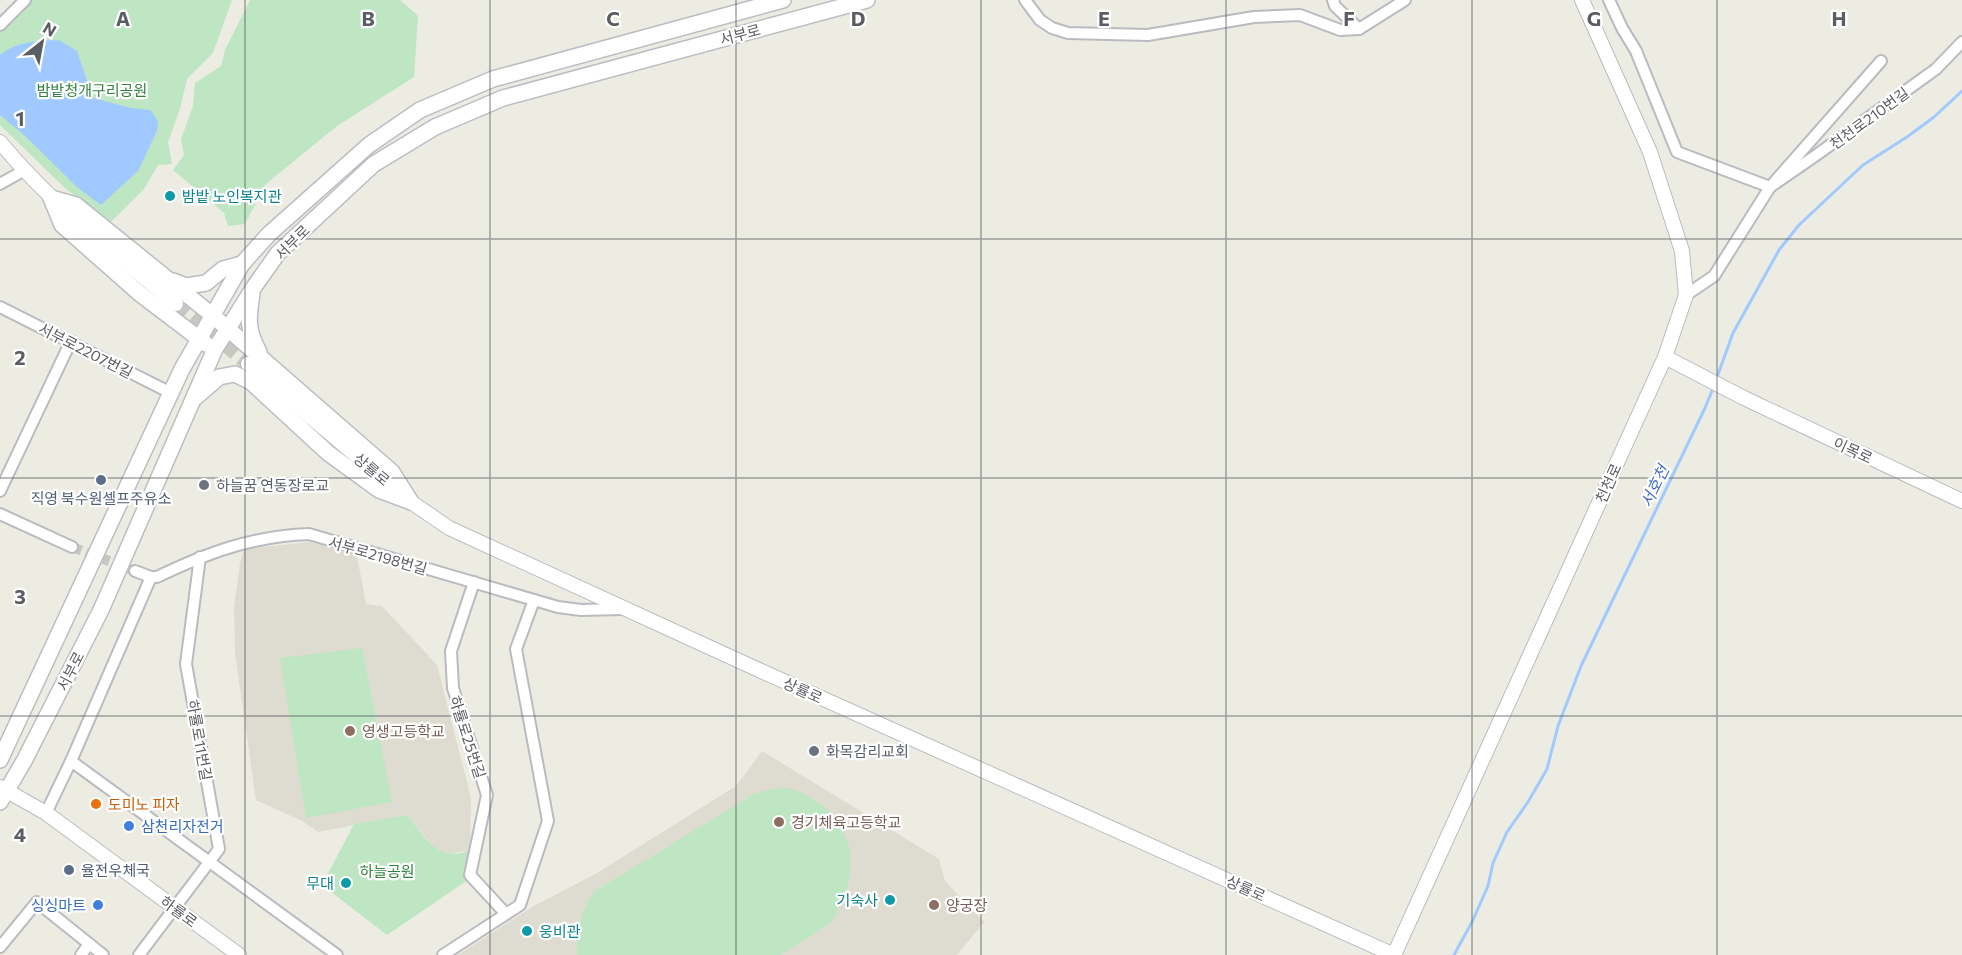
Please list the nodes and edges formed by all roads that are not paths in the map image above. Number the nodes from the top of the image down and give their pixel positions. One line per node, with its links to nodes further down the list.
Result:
1 (25, 0): 9 (street)
2 (783, 0): 18 (main road, 서부로)
3 (867, 0): 20 (main road, 서부로)
4 (1025, 0): 10 (street)
5 (1333, 0): 10 (street)
6 (1405, 0): 10 (street)
7 (1582, 0): 21 (street, 천천로)
8 (1609, 0): 16 (street)
9 (0, 25)
10 (1359, 30)
11 (1962, 42): 16 (street, 천천로210번길)
12 (1881, 61): 16 (street, 천천로210번길)
13 (0, 142): 14 (street)
14 (23, 171): 15 (street); 17 (street)
15 (0, 184)
16 (1770, 187): 21 (street, 천천로210번길)
17 (51, 198): 19 (main road); 22 (street); 26 (main road)
18 (242, 264): 19 (main road); 24 (main road, 서부로)
19 (166, 279): 24 (main road)
20 (254, 287): 25 (main road, 서부로); 30 (main road)
21 (1686, 295): 29 (street, 천천로)
22 (176, 303)
23 (0, 307): 27 (street, 서부로2207번길)
24 (212, 315): 25 (main road); 26 (main road, 서부로)
25 (227, 328): 28 (main road, 서부로); 30 (main road)
26 (198, 340): 28 (main road); 31 (main road, 서부로)
27 (70, 341): 31 (street, 서부로2207번길); 33 (street)
28 (215, 349): 32 (main road, 서부로)
29 (1665, 357): 34 (street, 이목로); 59 (street, 천천로)
30 (255, 361): 35 (main road)
31 (171, 393): 44 (main road, 서부로)
32 (191, 402): 35 (main road); 46 (main road, 서부로)
33 (0, 491)
34 (1962, 501)
35 (411, 502): 43 (street, 상률로)
36 (0, 514): 37 (street)
37 (72, 547)
38 (200, 557): 40 (street, 서부로2198번길); 41 (street, 서부로2198번길); 48 (street, 하률로11번길)
39 (135, 571): 40 (street)
40 (151, 577): 45 (street)
41 (474, 582): 42 (street, 서부로2198번길); 50 (street, 하률로25번길)
42 (534, 600): 43 (street, 서부로2198번길); 50 (street)
43 (625, 609): 59 (street, 상률로)
44 (0, 760)
45 (71, 762): 47 (street); 48 (street)
46 (2, 793): 47 (street, 하률로)
47 (46, 813): 49 (street, 하률로)
48 (210, 862): 49 (street, 하률로11번길); 57 (street)
49 (175, 909): 55 (street, 하률로11번길); 56 (street, 하률로)
50 (506, 914): 58 (street)
51 (89, 944): 52 (street); 53 (street); 54 (street)
52 (0, 947)
53 (81, 955)
54 (103, 955)
55 (139, 955)
56 (238, 955)
57 (337, 955)
58 (443, 955)
59 (1394, 955)

